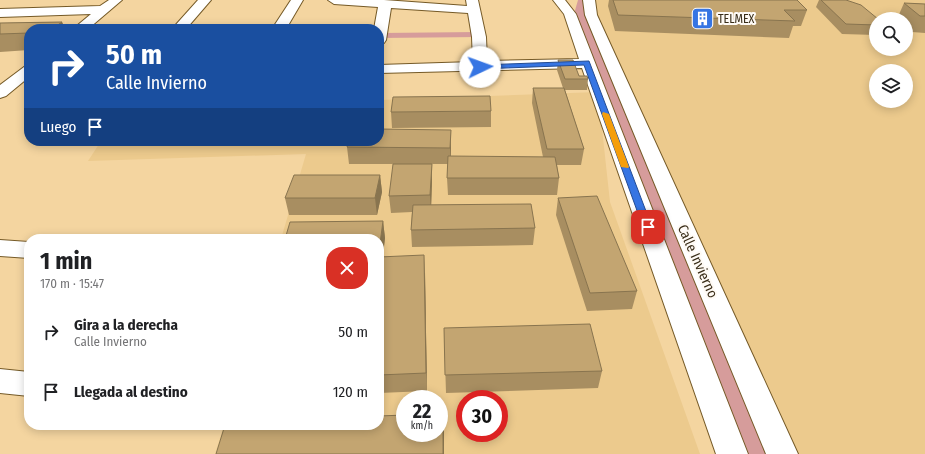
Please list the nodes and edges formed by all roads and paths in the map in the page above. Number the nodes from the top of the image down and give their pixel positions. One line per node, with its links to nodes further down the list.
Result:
1 (116, 0): 10 (street)
2 (205, 0): 14 (street)
3 (297, 0): 15 (street)
4 (334, 0): 8 (street)
5 (560, 0): 12 (street)
6 (574, 0): 12 (street)
7 (589, 0): 27 (street, Calle Invierno)
8 (385, 4): 9 (street); 16 (street)
9 (472, 5): 18 (street)
10 (104, 10): 11 (street); 13 (street)
11 (0, 13)
12 (570, 14): 17 (street)
13 (86, 24)
14 (183, 24)
15 (282, 24)
16 (382, 24)
17 (587, 63): 18 (street); 26 (street)
18 (480, 67): 19 (street)
19 (384, 69)
20 (22, 80): 21 (street)
21 (0, 93)
22 (0, 248): 23 (street)
23 (24, 250)
24 (0, 381): 25 (street)
25 (24, 383)
26 (732, 454)
27 (782, 454)

